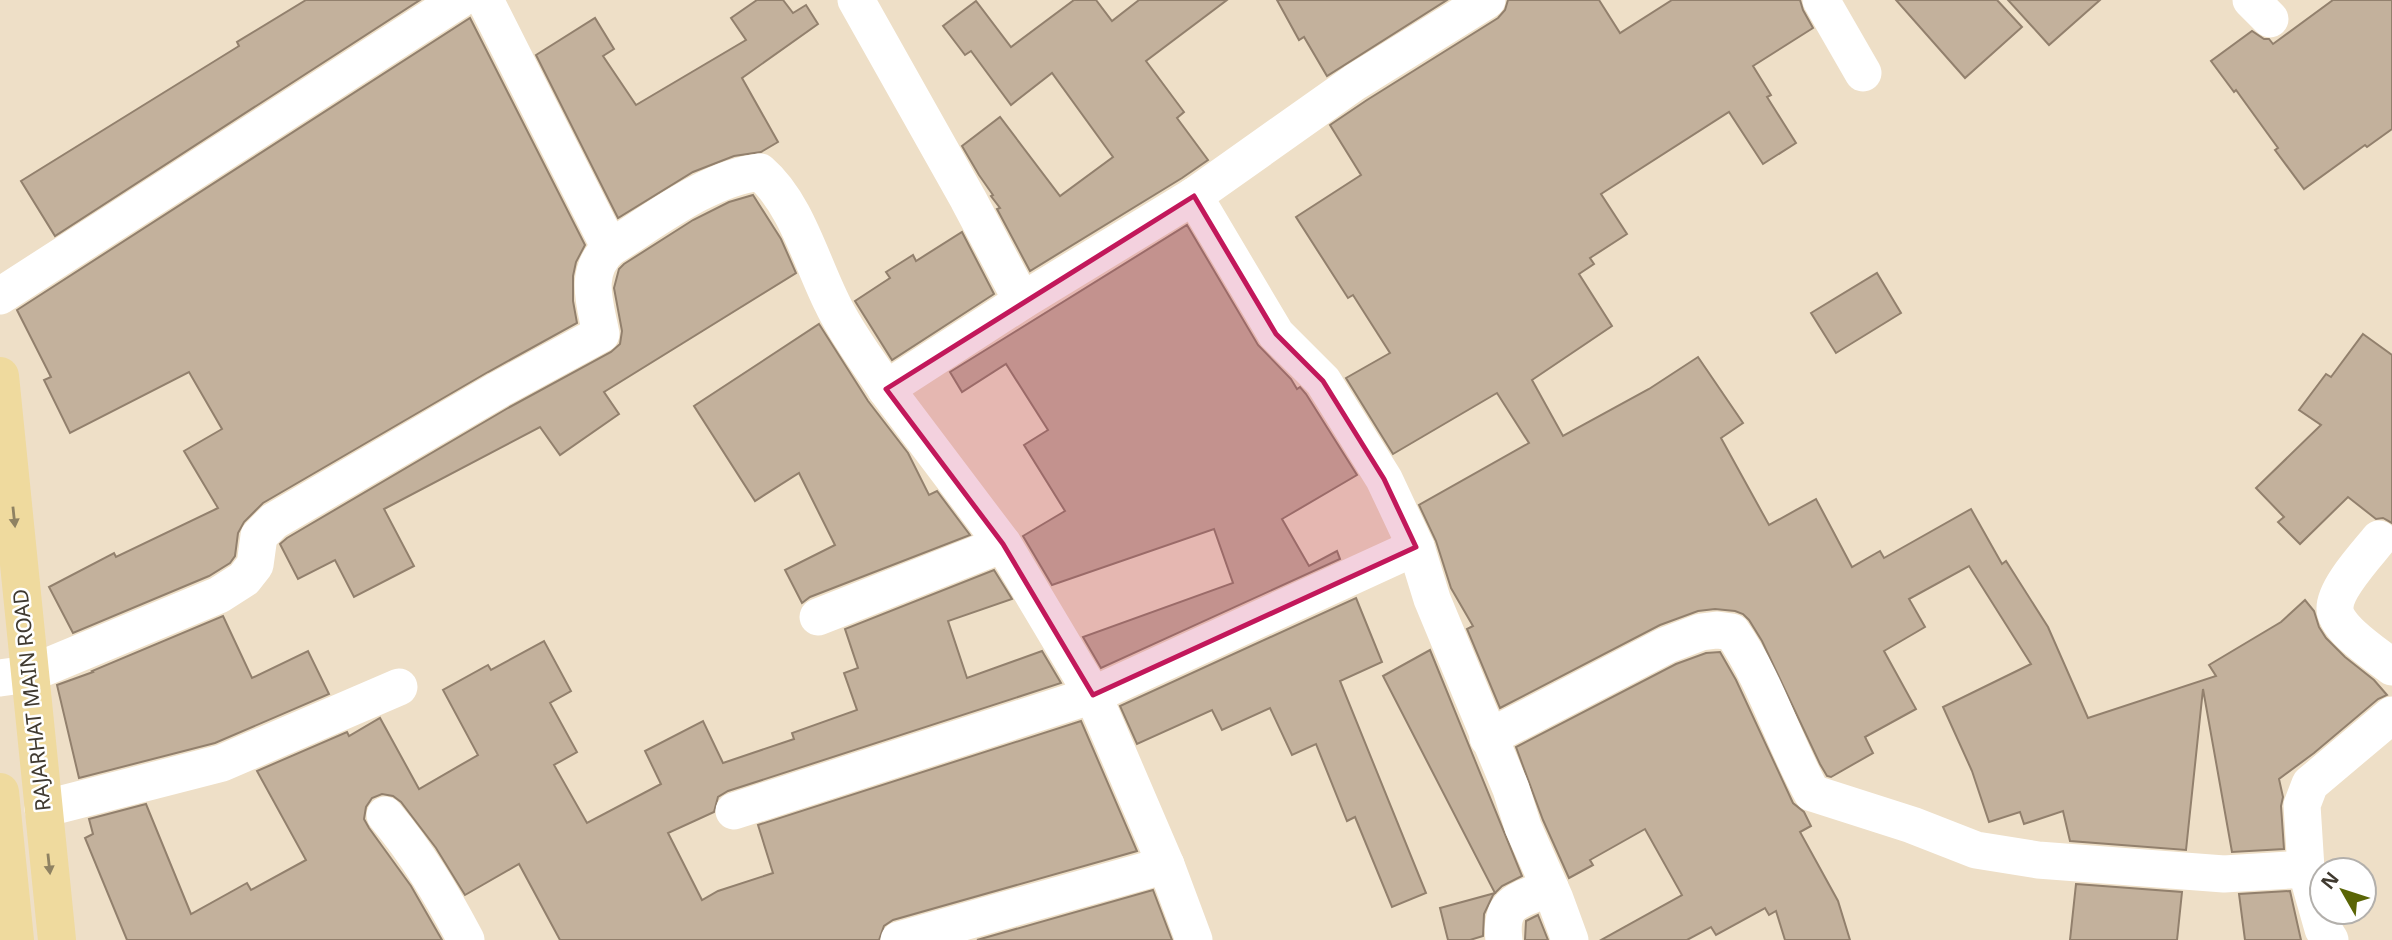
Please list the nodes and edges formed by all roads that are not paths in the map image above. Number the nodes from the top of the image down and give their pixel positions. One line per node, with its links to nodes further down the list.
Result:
1 (459, 0): 9 (street)
2 (485, 0): 8 (street)
3 (856, 0): 10 (street)
4 (1487, 0): 7 (street)
5 (1821, 0): 6 (street)
6 (1863, 73)
7 (1194, 196): 10 (street); 15 (street)
8 (610, 248): 12 (street); 18 (street)
9 (0, 296)
10 (1021, 301): 12 (street)
11 (0, 376): 18 (main road, RAJARHAT MAIN ROAD, one-way to 18)
12 (886, 389): 14 (street)
13 (2379, 539): 17 (street)
14 (1003, 544): 16 (street); 20 (street)
15 (1416, 547): 20 (street); 22 (street)
16 (818, 617)
17 (2392, 667)
18 (15, 676): 24 (main road, RAJARHAT MAIN ROAD)
19 (399, 687): 24 (street)
20 (1093, 695): 25 (street); 27 (street)
21 (2392, 715): 29 (street)
22 (1488, 738): 29 (street); 30 (street)
23 (0, 792): 28 (main road, RAJARHAT MAIN ROAD)
24 (43, 809): 32 (main road, RAJARHAT MAIN ROAD, one-way to 32)
25 (733, 811)
26 (385, 816): 33 (street)
27 (1166, 865): 34 (street); 35 (street)
28 (4, 866): 31 (main road, RAJARHAT MAIN ROAD)
29 (2306, 869): 38 (street)
30 (1550, 888): 36 (street); 37 (street)
31 (15, 940)
32 (57, 940)
33 (466, 940)
34 (899, 940)
35 (1194, 940)
36 (1504, 940)
37 (1570, 940)
38 (2330, 940)

